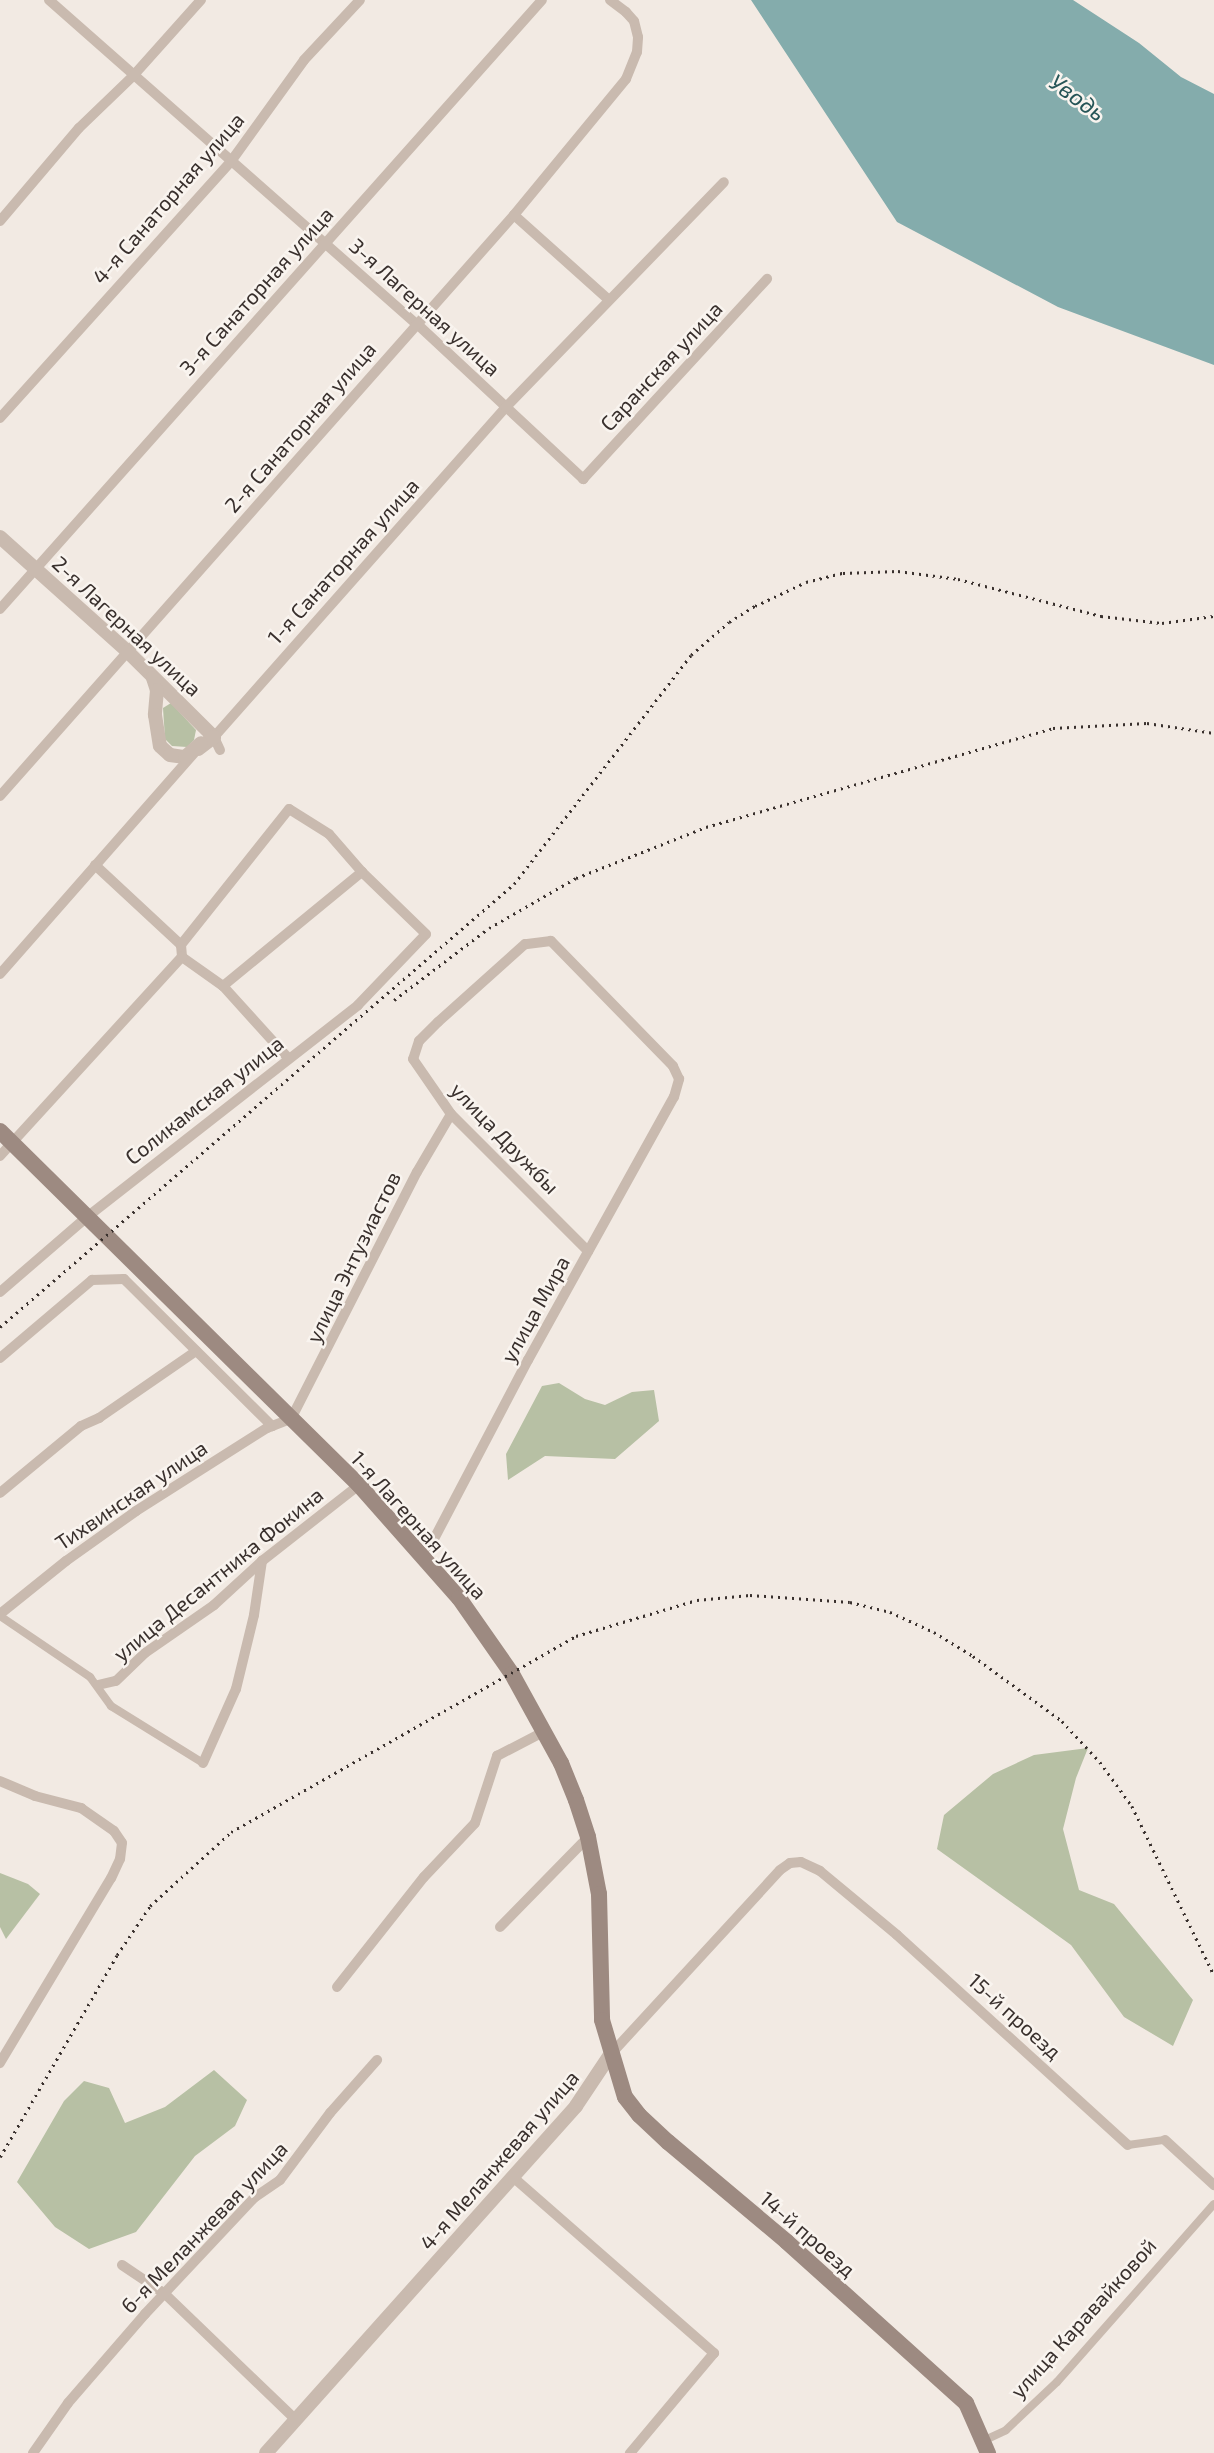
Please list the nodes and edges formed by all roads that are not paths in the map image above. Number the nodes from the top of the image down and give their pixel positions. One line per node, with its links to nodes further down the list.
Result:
1 (48, 0): 6 (street, 3-я Лагерная улица)
2 (201, 0): 6 (street)
3 (360, 0): 7 (street, 4-я Санаторная улица)
4 (542, 0): 11 (street, 3-я Санаторная улица)
5 (610, 0): 9 (street, 2-я Санаторная улица)
6 (133, 76): 7 (street, 3-я Лагерная улица); 10 (street)
7 (232, 160): 11 (street, 3-я Лагерная улица); 16 (street, 4-я Санаторная улица)
8 (724, 182): 13 (street, 1-я Санаторная улица)
9 (514, 215): 13 (street); 14 (street, 2-я Санаторная улица)
10 (0, 222)
11 (324, 242): 14 (street, 3-я Лагерная улица); 19 (street, 3-я Санаторная улица)
12 (767, 279): 17 (street, Саранская улица)
13 (609, 300): 15 (street, 1-я Санаторная улица)
14 (416, 323): 15 (street, 3-я Лагерная улица); 21 (street, 2-я Санаторная улица)
15 (506, 407): 17 (street, 3-я Лагерная улица); 24 (street, 1-я Санаторная улица)
16 (0, 418)
17 (583, 479)
18 (0, 537): 19 (street, 2-я Лагерная улица)
19 (36, 569): 20 (street, 3-я Санаторная улица); 21 (street, 2-я Лагерная улица)
20 (0, 609)
21 (128, 652): 22 (street, 2-я Лагерная улица); 26 (street, 2-я Санаторная улица)
22 (152, 677): 23 (street, 2-я Лагерная улица); 25 (street)
23 (198, 720): 24 (street, 2-я Лагерная улица); 25 (street)
24 (217, 744): 25 (street, 1-я Санаторная улица)
25 (198, 749): 27 (street, 1-я Санаторная улица)
26 (0, 796)
27 (95, 865): 29 (street); 30 (street, 1-я Санаторная улица)
28 (362, 872): 29 (street); 31 (street); 32 (street, Соликамская улица)
29 (181, 951): 31 (street); 36 (street)
30 (0, 974)
31 (223, 986): 32 (street)
32 (288, 1058): 38 (street, Соликамская улица)
33 (679, 1079): 34 (street, улица Дружбы); 39 (street, улица Мира)
34 (451, 1114): 39 (street, улица Дружбы); 43 (street, улица Энтузиастов)
35 (0, 1131): 36 (main road, 1-я Лагерная улица)
36 (14, 1143): 37 (street); 38 (main road, 1-я Лагерная улица)
37 (0, 1156)
38 (87, 1217): 40 (street, Соликамская улица); 43 (main road, 1-я Лагерная улица)
39 (588, 1251): 47 (street, улица Мира)
40 (0, 1292)
41 (195, 1351): 42 (street); 44 (street); 46 (street)
42 (0, 1359)
43 (291, 1419): 44 (street, Тихвинская улица); 45 (main road, 1-я Лагерная улица)
44 (272, 1426): 49 (street, Тихвинская улица)
45 (359, 1485): 47 (main road, 1-я Лагерная улица); 48 (street, улица Десантника Фокина)
46 (0, 1493)
47 (424, 1558): 51 (main road, 1-я Лагерная улица)
48 (262, 1561): 50 (street, улица Десантника Фокина); 52 (street)
49 (0, 1615): 50 (street)
50 (97, 1685): 52 (street)
51 (545, 1731): 54 (main road, 1-я Лагерная улица); 57 (street)
52 (203, 1763)
53 (0, 1781): 60 (street)
54 (588, 1837): 56 (street); 58 (main road, 1-я Лагерная улица)
55 (790, 1863): 58 (street, 4-я Меланжевая улица); 62 (street, 15-й проезд)
56 (499, 1927)
57 (337, 1987)
58 (610, 2055): 63 (street, 4-я Меланжевая улица); 69 (main road, 14-й проезд)
59 (377, 2060): 67 (street, 6-я Меланжевая улица)
60 (0, 2063)
61 (1165, 2140): 62 (street, 15-й проезд); 64 (street, 15-й проезд)
62 (1128, 2145)
63 (514, 2178): 68 (street, 4-я Меланжевая улица); 72 (street)
64 (1214, 2185)
65 (1214, 2204): 69 (street, улица Каравайковой)
66 (122, 2265): 67 (street)
67 (164, 2294): 68 (street); 70 (street, 6-я Меланжевая улица)
68 (296, 2420): 71 (street, 4-я Меланжевая улица)
69 (987, 2446)
70 (33, 2453)
71 (266, 2453)
72 (630, 2453)

